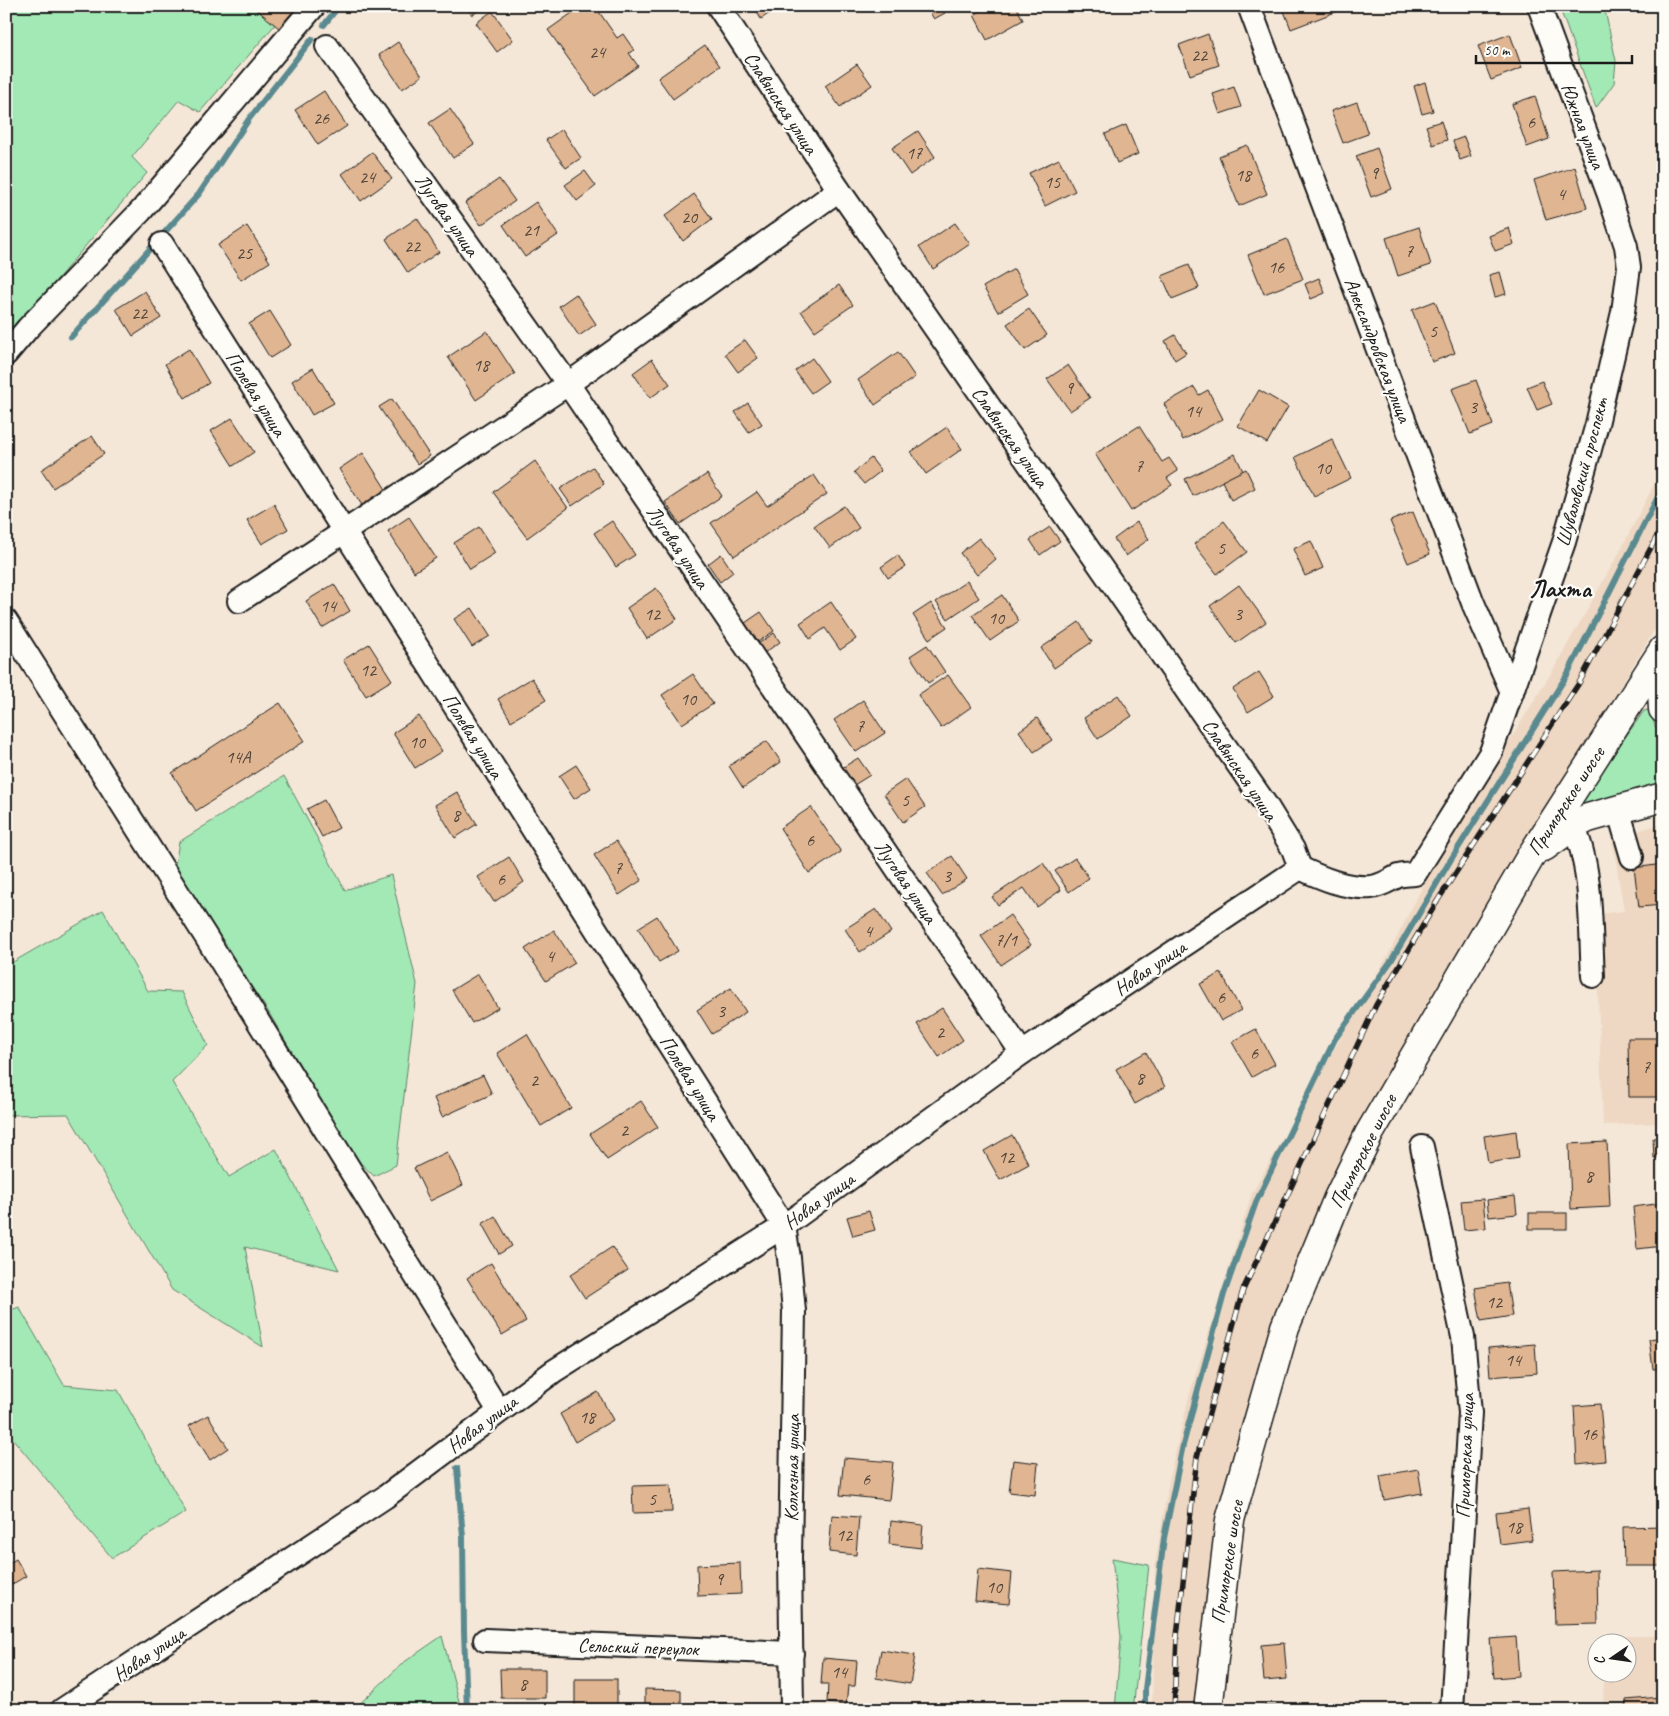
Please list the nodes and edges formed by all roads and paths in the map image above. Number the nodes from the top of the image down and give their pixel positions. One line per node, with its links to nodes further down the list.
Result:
1 (314, 6): 9 (street)
2 (718, 6): 6 (street, Славянская улица)
3 (1249, 6): 16 (street, Александровская улица)
4 (1539, 6): 8 (street, Южная улица)
5 (327, 46): 10 (street, Луговая улица)
6 (839, 190): 10 (street); 23 (street, Славянская улица)
7 (162, 244): 11 (street, Полевая улица)
8 (1626, 246): 16 (street, Шуваловский проспект)
9 (6, 354)
10 (568, 384): 11 (street); 25 (street, Луговая улица)
11 (344, 533): 12 (street); 27 (street, Полевая улица)
12 (239, 601)
13 (6, 621): 28 (street)
14 (1663, 650): 21 (main road, Приморское шоссе)
15 (1663, 660): 17 (main road)
16 (1512, 692): 23 (street)
17 (1663, 709)
18 (1663, 797): 19 (main road)
19 (1618, 809): 20 (main road); 22 (street)
20 (1573, 826): 21 (main road); 24 (street)
21 (1531, 856): 33 (main road, Приморское шоссе)
22 (1632, 857)
23 (1300, 868): 25 (street, Новая улица)
24 (1593, 976)
25 (1022, 1053): 27 (street, Новая улица)
26 (1422, 1147): 34 (street, Приморская улица)
27 (784, 1226): 28 (street, Новая улица); 30 (street, Колхозная улица)
28 (499, 1411): 31 (street, Новая улица)
29 (485, 1640): 30 (street, Сельский переулок)
30 (792, 1653): 32 (street, Колхозная улица)
31 (62, 1710)
32 (792, 1710)
33 (1208, 1710)
34 (1452, 1710)

